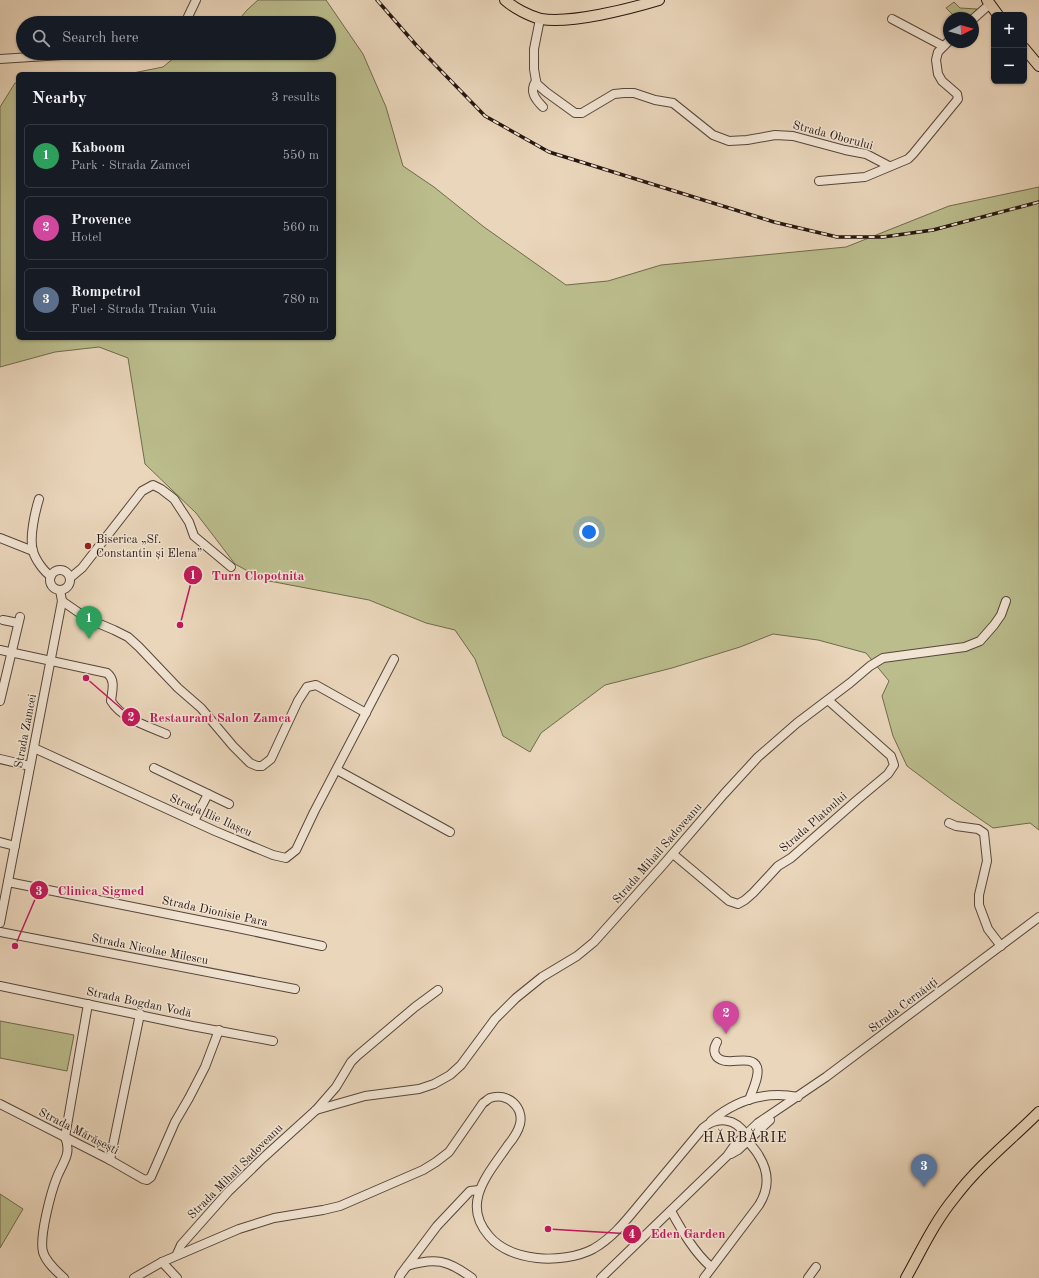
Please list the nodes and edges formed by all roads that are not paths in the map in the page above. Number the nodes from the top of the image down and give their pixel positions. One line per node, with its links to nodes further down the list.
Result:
1 (196, 0): 7 (street)
2 (505, 0): 8 (main road)
3 (660, 0): 8 (main road)
4 (989, 2): 5 (main road); 6 (street)
5 (996, 12)
6 (979, 13)
7 (188, 16)
8 (540, 18): 16 (street)
9 (892, 19): 10 (street)
10 (943, 42)
11 (943, 46): 18 (street)
12 (1027, 52): 15 (main road)
13 (16, 58): 14 (street)
14 (0, 59)
15 (1039, 66)
16 (536, 81): 17 (street); 18 (street, Strada Oborului)
17 (542, 107)
18 (889, 166): 19 (street)
19 (819, 181)
20 (39, 499): 22 (street)
21 (0, 538): 22 (street)
22 (33, 551): 24 (street)
23 (231, 567): 25 (street)
24 (51, 576): 25 (street); 26 (street)
25 (70, 578): 26 (street)
26 (60, 590): 27 (street, Strada Zamcei)
27 (62, 601): 33 (street, Strada Zamcei); 36 (street)
28 (1006, 601): 34 (street, Strada Mihail Sadoveanu)
29 (4, 620): 31 (street)
30 (0, 650): 31 (street)
31 (12, 653): 33 (street); 35 (street)
32 (394, 659): 36 (street, Strada Ilie Ilașcu)
33 (51, 661): 37 (street); 38 (street, Strada Zamcei)
34 (828, 700): 50 (street, Strada Mihail Sadoveanu); 50 (street, Strada Platoului)
35 (0, 701)
36 (366, 713): 42 (street, Strada Ilie Ilașcu)
37 (166, 734)
38 (34, 748): 40 (street, Strada Zamcei); 45 (street, Strada Ilie Ilașcu)
39 (0, 760): 40 (street)
40 (30, 766): 49 (street, Strada Zamcei)
41 (154, 768): 43 (street)
42 (337, 770): 45 (street, Strada Ilie Ilașcu); 47 (street)
43 (208, 794): 44 (street); 45 (street)
44 (229, 804)
45 (194, 821)
46 (948, 823): 57 (street)
47 (450, 832)
48 (0, 842): 49 (street)
49 (15, 846): 51 (street, Strada Zamcei)
50 (673, 854): 69 (street, Strada Mihail Sadoveanu)
51 (8, 882): 52 (street, Strada Zamcei); 56 (street, Strada Dionisie Para)
52 (2, 900): 54 (street, Strada Zamcei)
53 (1039, 918): 57 (street, Strada Cernăuți)
54 (0, 923)
55 (0, 932): 59 (street, Strada Nicolae Milescu)
56 (322, 946)
57 (1001, 946): 66 (street, Strada Cernăuți)
58 (0, 986): 61 (street, Strada Bogdan Vodă)
59 (295, 989)
60 (438, 990): 69 (street, Strada Mihail Sadoveanu)
61 (88, 1004): 62 (street, Strada Bogdan Vodă); 72 (street)
62 (140, 1014): 63 (street, Strada Bogdan Vodă); 75 (street)
63 (219, 1030): 64 (street, Strada Bogdan Vodă); 75 (street, Strada Mărășești)
64 (274, 1041)
65 (718, 1042): 67 (street)
66 (798, 1097): 67 (street); 73 (street, Strada Cernăuți)
67 (749, 1100): 71 (street)
68 (0, 1104): 72 (street, Strada Mărășești)
69 (316, 1110): 78 (street, Strada Mihail Sadoveanu)
70 (1039, 1112): 91 (main road)
71 (708, 1124): 73 (street); 74 (street)
72 (65, 1137): 75 (street, Strada Mărășești); 83 (street)
73 (745, 1138): 74 (street); 77 (street, Strada Cernăuți); 81 (street)
74 (695, 1140): 76 (street)
75 (110, 1160)
76 (479, 1190): 78 (street); 80 (street)
77 (671, 1211): 81 (street); 88 (street, Strada Cernăuți)
78 (177, 1254): 79 (street)
79 (162, 1262): 84 (street); 85 (street)
80 (407, 1266): 86 (street); 87 (street)
81 (711, 1267): 89 (street)
82 (816, 1267): 90 (street)
83 (64, 1278)
84 (134, 1278)
85 (177, 1278)
86 (400, 1278)
87 (472, 1278)
88 (601, 1278)
89 (704, 1278)
90 (808, 1278)
91 (906, 1278)

